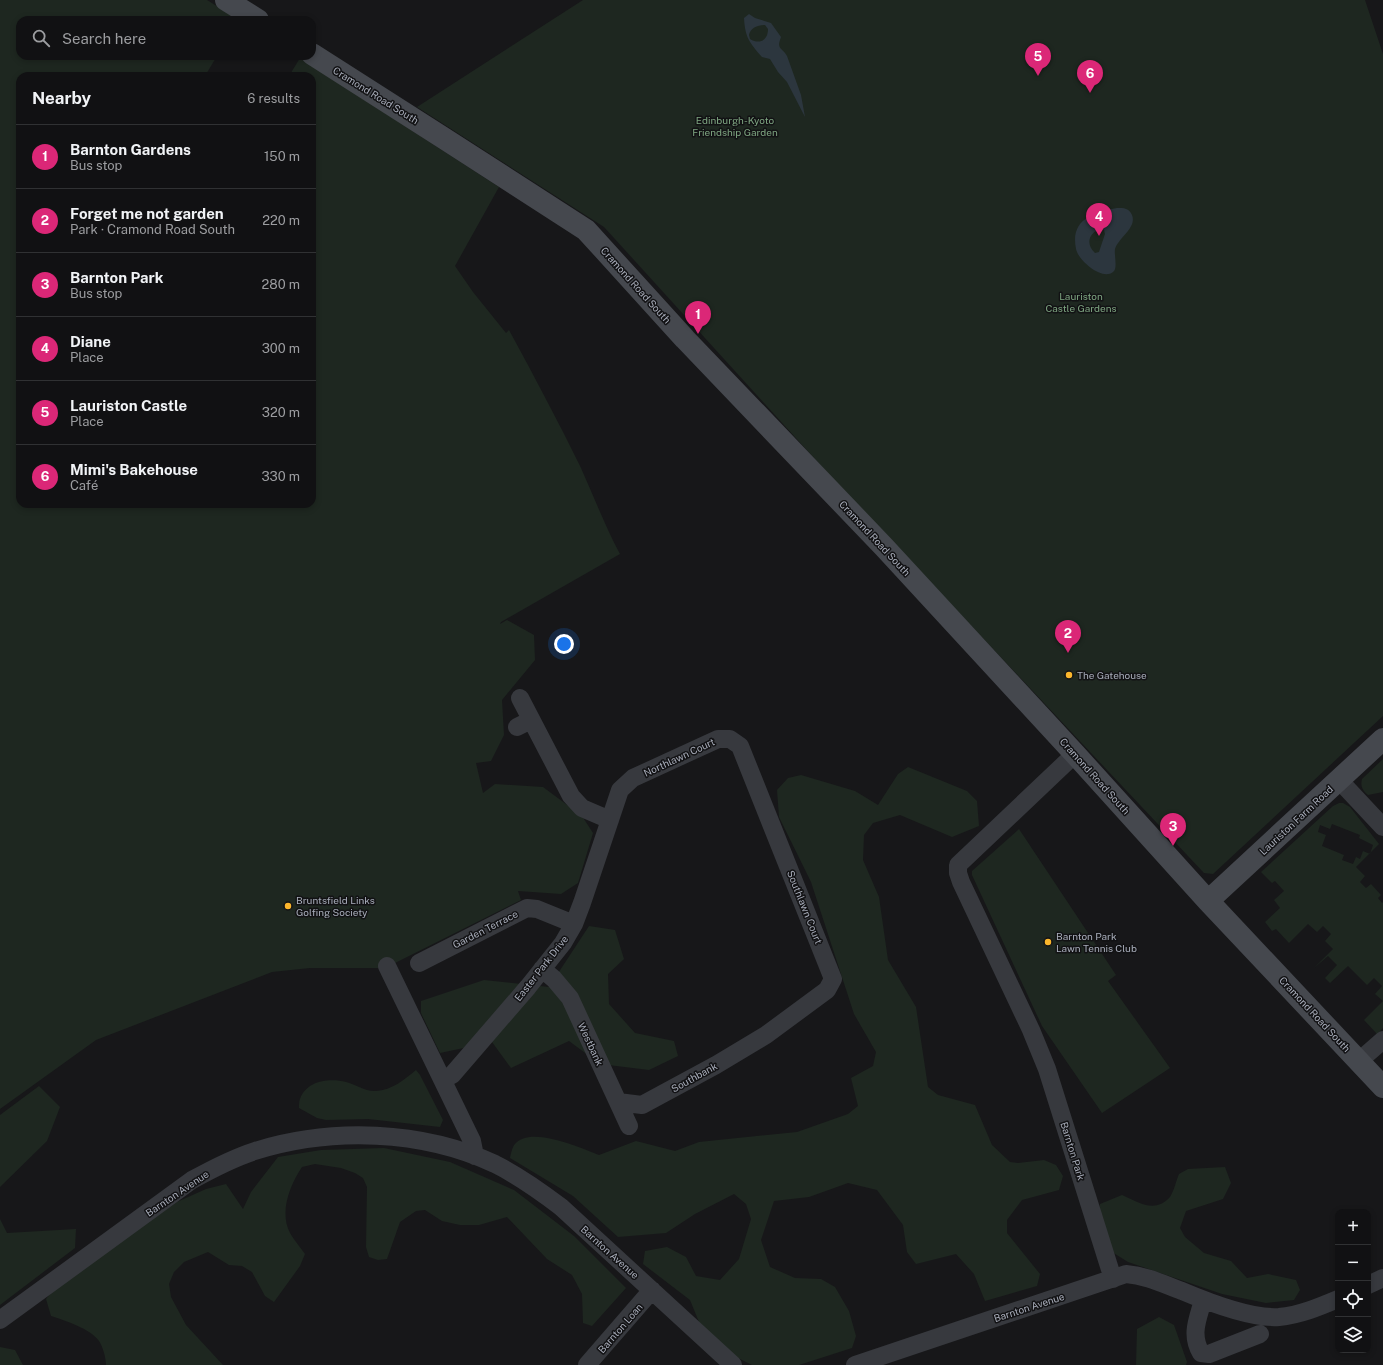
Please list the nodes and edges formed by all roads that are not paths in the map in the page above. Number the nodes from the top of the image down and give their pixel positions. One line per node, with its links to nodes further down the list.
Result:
1 (226, 0): 2 (street)
2 (252, 16)
3 (316, 57): 6 (street, Cramond Road South)
4 (520, 698): 9 (street)
5 (1383, 739): 7 (street, Lauriston Farm Road)
6 (1075, 754): 12 (street, Cramond Road South); 26 (street, Barnton Park)
7 (1339, 780): 10 (street); 12 (street, Lauriston Farm Road)
8 (620, 790): 9 (street, Easter Park Drive); 11 (street, Northlawn Court)
9 (610, 820): 13 (street, Easter Park Drive)
10 (1383, 827)
11 (776, 835): 17 (street, Southlawn Court)
12 (1208, 901): 19 (street, Cramond Road South)
13 (574, 924): 14 (street, Garden Terrace); 16 (street, Easter Park Drive)
14 (420, 962)
15 (387, 966): 20 (street)
16 (542, 969): 20 (street, Easter Park Drive); 22 (street, Westbank)
17 (833, 979): 22 (street, Southbank)
18 (1383, 1040): 19 (street)
19 (1359, 1061): 21 (street, Cramond Road South)
20 (443, 1080): 24 (street)
21 (1383, 1087)
22 (618, 1102): 23 (street, Westbank)
23 (629, 1126)
24 (475, 1156): 28 (street, Barnton Avenue); 31 (street, Barnton Avenue)
25 (1383, 1278): 27 (street)
26 (1113, 1279): 29 (street, Barnton Avenue); 36 (street, Barnton Avenue)
27 (1371, 1284)
28 (652, 1290): 34 (street, Barnton Loan); 35 (street, Barnton Avenue)
29 (1203, 1300): 30 (street, Barnton Avenue); 33 (street)
30 (1335, 1300)
31 (0, 1320)
32 (1260, 1334): 33 (street)
33 (1198, 1359)
34 (588, 1365)
35 (733, 1365)
36 (855, 1365)

